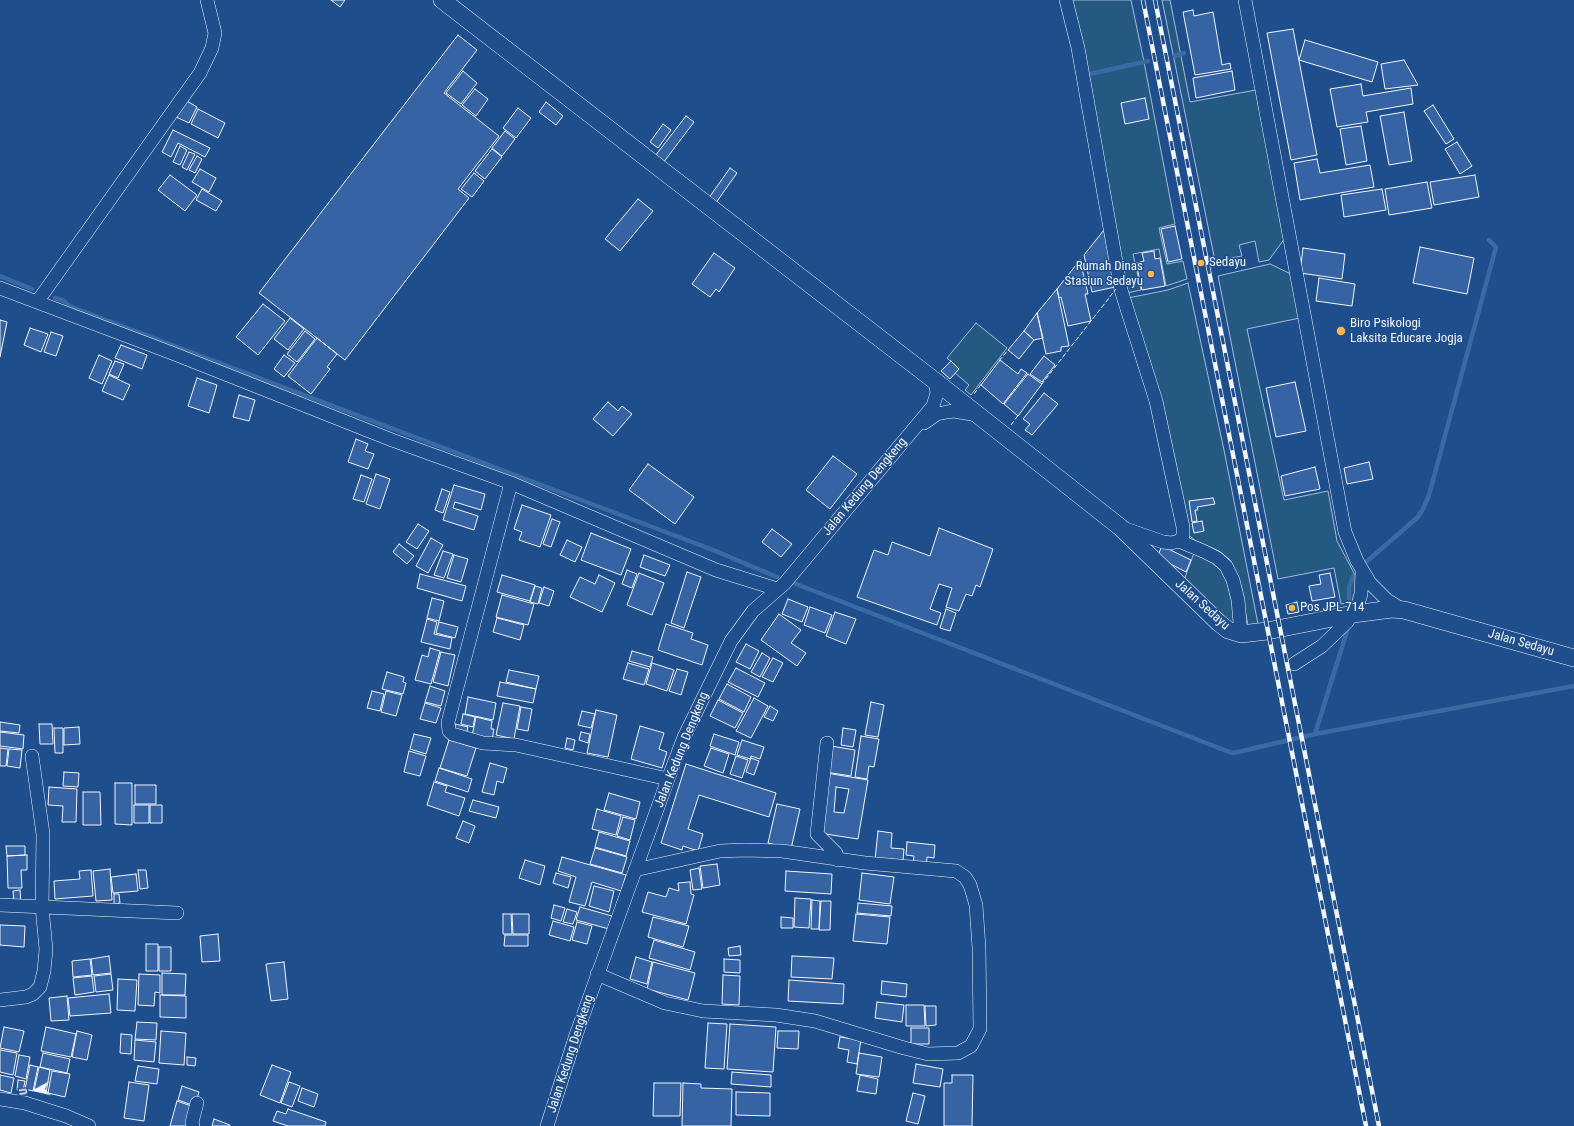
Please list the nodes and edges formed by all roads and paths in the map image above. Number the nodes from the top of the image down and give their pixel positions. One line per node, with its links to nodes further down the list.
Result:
1 (208, 0): 6 (street)
2 (442, 0): 7 (street, Jalan Sedayu)
3 (1066, 0): 12 (street)
4 (1245, 0): 13 (street)
5 (0, 288): 6 (street)
6 (37, 302): 10 (street)
7 (935, 380): 8 (street, Jalan Sedayu); 9 (street, Jalan Kedung Dengkeng)
8 (977, 415): 9 (street); 11 (street, Jalan Sedayu)
9 (914, 429): 14 (street, Jalan Kedung Dengkeng)
10 (510, 483): 14 (street); 22 (street)
11 (1120, 527): 12 (street); 17 (street, Jalan Sedayu)
12 (1179, 541): 17 (street)
13 (1362, 572): 15 (street); 16 (street)
14 (777, 589): 22 (street, Jalan Kedung Dengkeng)
15 (1404, 610): 16 (street, Jalan Sedayu); 18 (street, Jalan Sedayu)
16 (1353, 614): 17 (street, Jalan Sedayu); 19 (street)
17 (1241, 634)
18 (1574, 658)
19 (1294, 664)
20 (827, 743): 23 (street)
21 (32, 756): 26 (street)
22 (668, 779): 24 (street, Jalan Kedung Dengkeng)
23 (838, 860): 24 (street); 28 (street)
24 (635, 870): 28 (street, Jalan Kedung Dengkeng)
25 (0, 905): 26 (street)
26 (42, 907): 27 (street); 29 (street)
27 (177, 914)
28 (597, 974): 34 (street, Jalan Kedung Dengkeng)
29 (0, 1000)
30 (0, 1099): 32 (street)
31 (197, 1103): 33 (street)
32 (89, 1126)
33 (193, 1126)
34 (547, 1126)

